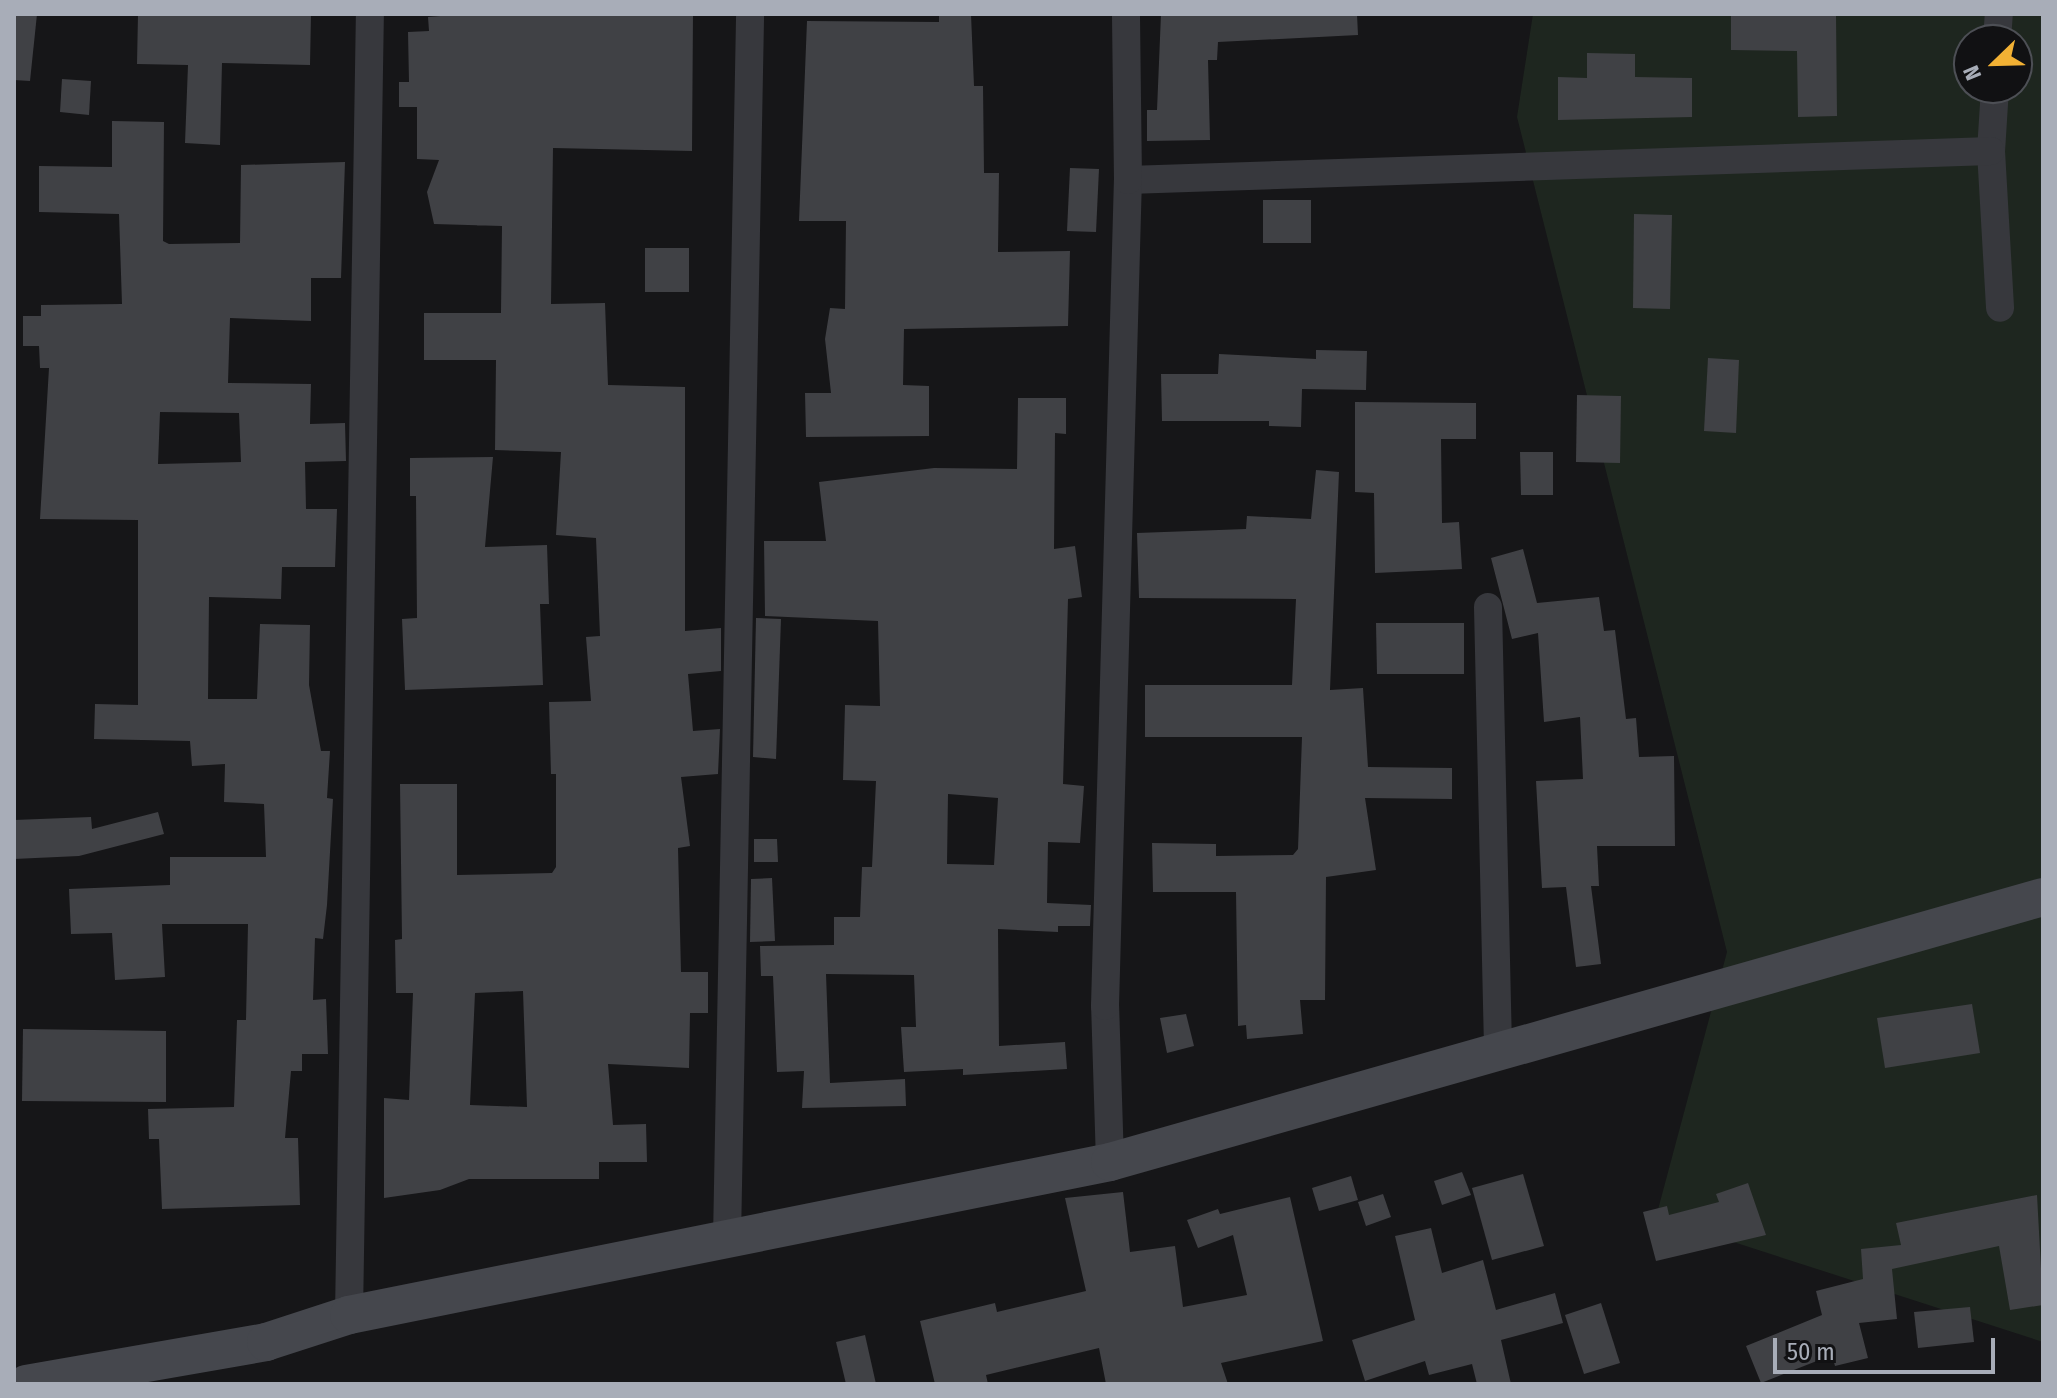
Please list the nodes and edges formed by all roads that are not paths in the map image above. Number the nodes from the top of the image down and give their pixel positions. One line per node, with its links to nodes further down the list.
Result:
1 (370, 14): 13 (street)
2 (750, 14): 12 (street)
3 (1126, 14): 6 (street)
4 (1994, 104): 5 (street)
5 (1991, 151): 6 (street); 7 (street)
6 (1128, 180): 11 (street)
7 (2000, 308)
8 (1488, 607): 10 (street)
9 (2043, 897): 10 (street)
10 (1498, 1051): 11 (street)
11 (1110, 1162): 12 (street)
12 (727, 1239): 13 (street)
13 (349, 1315): 14 (street)
14 (26, 1384)

